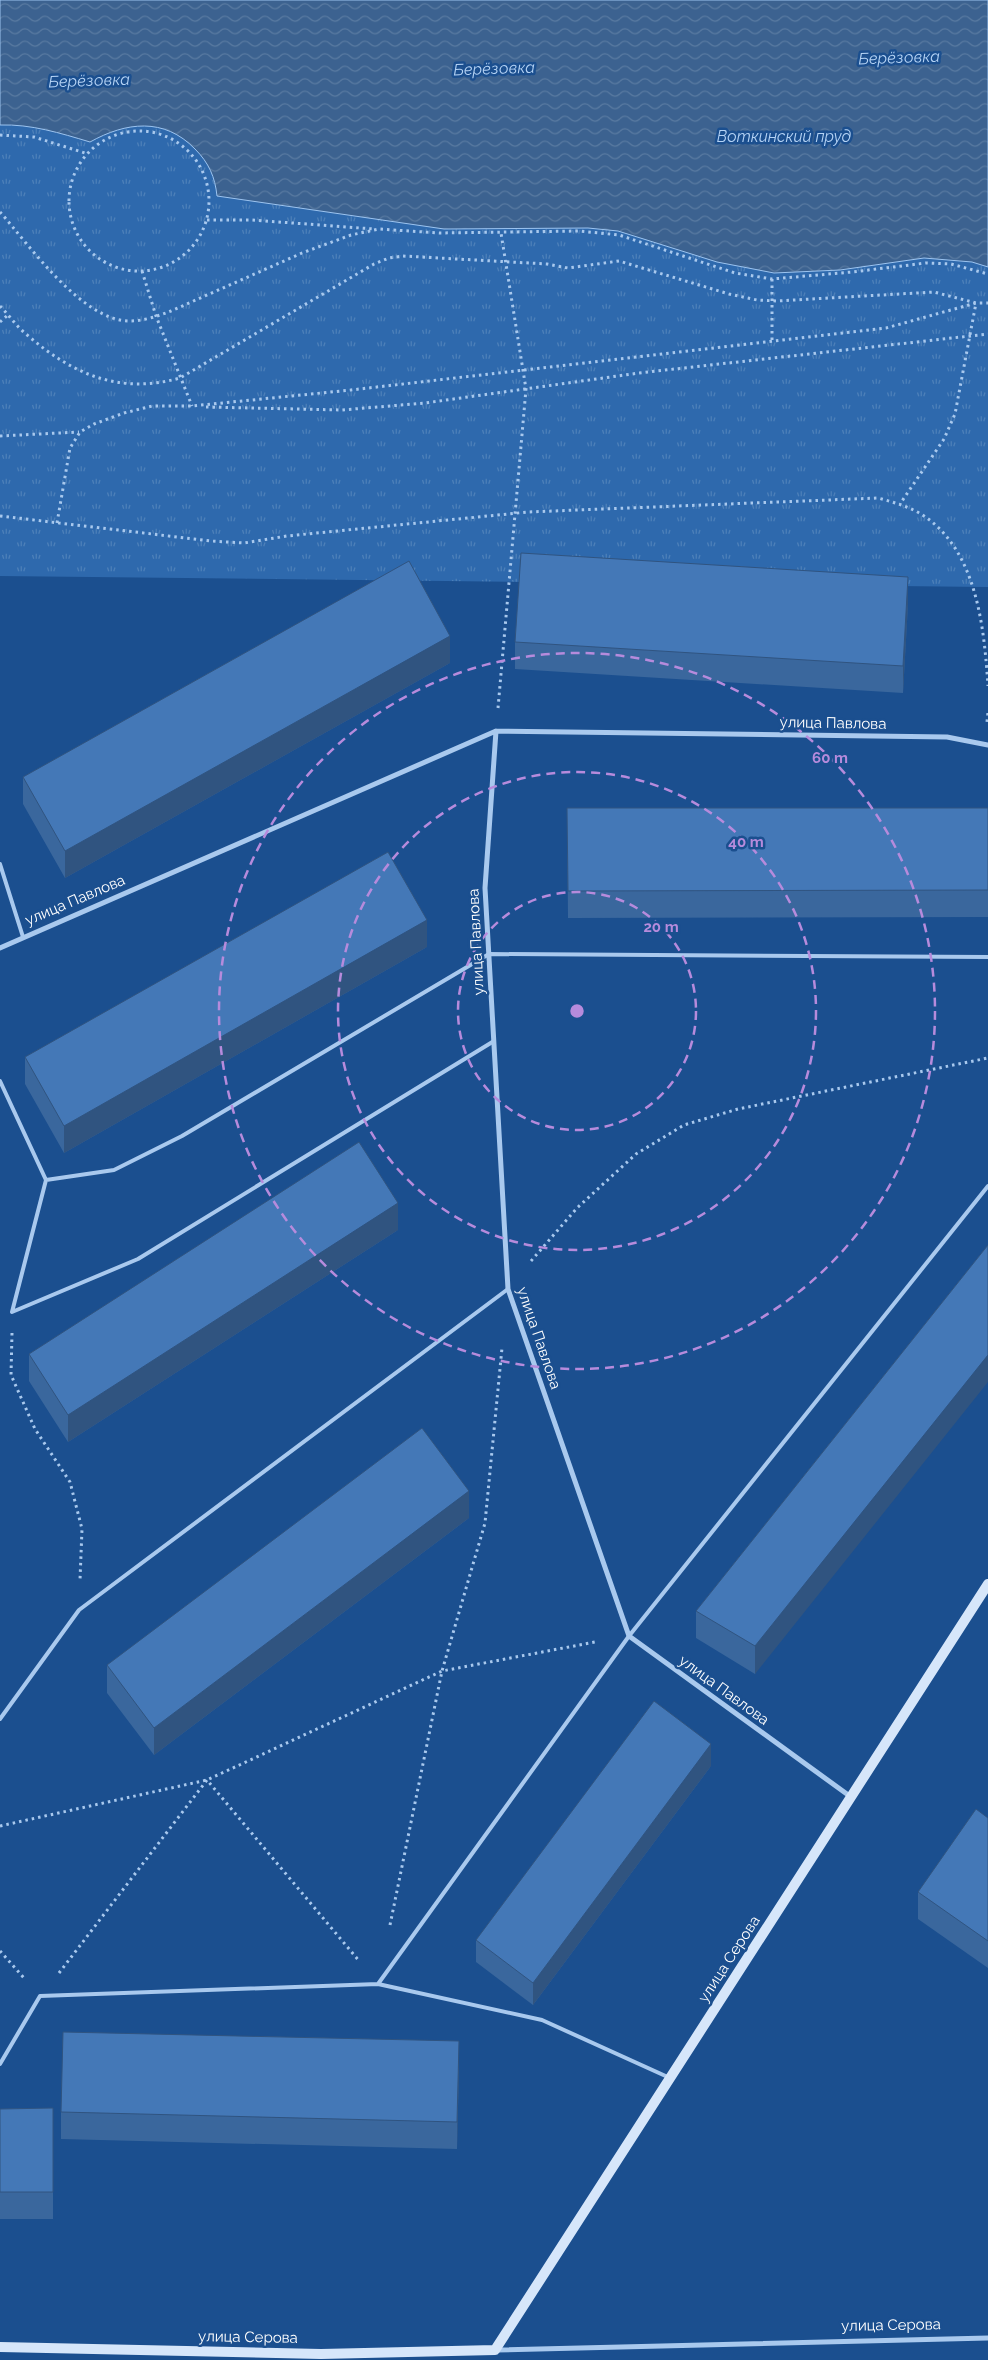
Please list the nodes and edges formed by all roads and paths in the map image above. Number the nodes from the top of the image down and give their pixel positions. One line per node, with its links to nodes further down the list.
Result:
1 (0, 135): 2 (path)
2 (85, 153): 4 (path); 8 (path)
3 (0, 212): 16 (path)
4 (207, 220): 5 (path); 8 (path)
5 (379, 229): 6 (path); 16 (path)
6 (500, 233): 7 (path); 10 (path)
7 (505, 262): 11 (path); 21 (path); 22 (path)
8 (142, 271): 16 (path)
9 (988, 274): 10 (path)
10 (772, 279): 11 (path)
11 (772, 300): 13 (path); 20 (path)
12 (988, 303): 13 (path)
13 (976, 304): 19 (path); 20 (path)
14 (0, 306): 15 (path)
15 (8, 314): 17 (path); 22 (path)
16 (156, 316): 22 (path)
17 (0, 322)
18 (988, 334): 19 (path)
19 (970, 336): 23 (path); 27 (path)
20 (772, 341): 21 (path)
21 (523, 370): 23 (path); 24 (path)
22 (180, 378): 24 (path)
23 (526, 389): 24 (path); 28 (path)
24 (192, 406): 25 (path)
25 (80, 432): 26 (path); 30 (path)
26 (0, 436)
27 (900, 504): 28 (path); 31 (path)
28 (516, 513): 30 (path); 32 (path)
29 (0, 516): 30 (path)
30 (57, 523)
31 (988, 686)
32 (496, 731): 33 (street, улица Павлова); 35 (street, улица Павлова); 37 (street, улица Павлова)
33 (988, 745)
34 (0, 864): 35 (lane)
35 (22, 937): 36 (street, улица Павлова)
36 (0, 948)
37 (489, 954): 38 (lane); 39 (street, улица Павлова); 42 (lane)
38 (988, 957)
39 (494, 1041): 44 (street, улица Павлова); 45 (lane)
40 (988, 1058): 44 (path)
41 (0, 1081): 42 (lane)
42 (46, 1180): 45 (lane)
43 (988, 1186): 49 (lane)
44 (508, 1289): 48 (lane); 49 (street, улица Павлова)
45 (12, 1312): 48 (path)
46 (502, 1348): 50 (path)
47 (988, 1584): 53 (main road, улица Серова)
48 (79, 1610): 51 (lane)
49 (629, 1636): 50 (path); 53 (street, улица Павлова); 57 (lane)
50 (442, 1671): 52 (path); 55 (path)
51 (0, 1719)
52 (207, 1780): 54 (path); 57 (path); 58 (path)
53 (851, 1797): 60 (main road, улица Серова)
54 (0, 1826)
55 (388, 1935)
56 (0, 1951): 58 (path)
57 (378, 1984): 58 (lane); 60 (lane)
58 (40, 1996): 59 (lane)
59 (0, 2064)
60 (671, 2079): 63 (main road, улица Серова)
61 (988, 2338): 63 (street, улица Серова)
62 (0, 2347): 64 (main road, улица Серова)
63 (495, 2350): 64 (main road, улица Серова)
64 (320, 2357)

